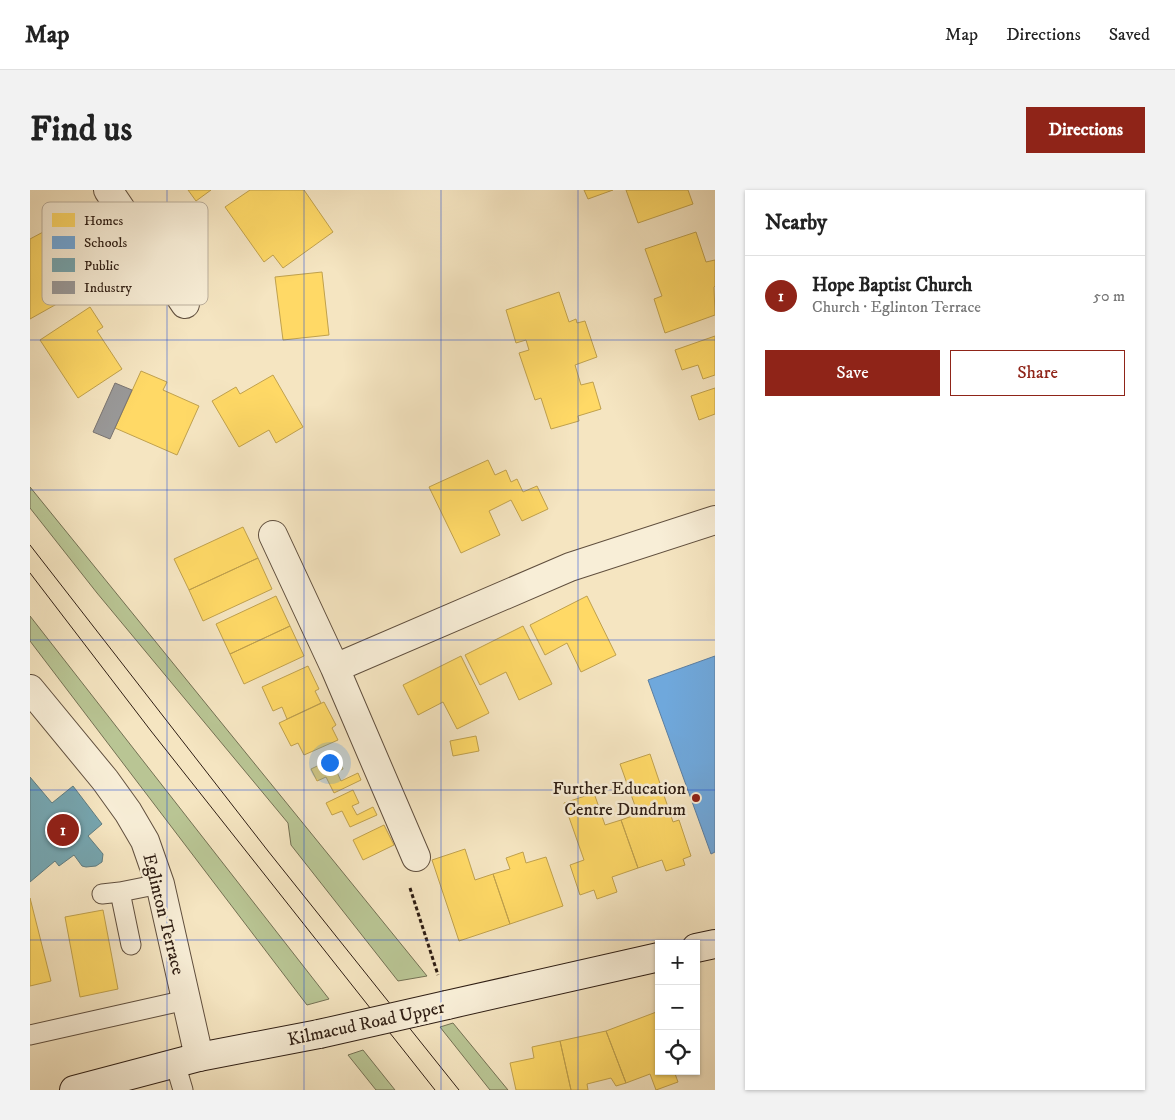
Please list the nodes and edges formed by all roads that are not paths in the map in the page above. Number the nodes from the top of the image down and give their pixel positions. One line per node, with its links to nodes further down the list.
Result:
1 (108, 190): 2 (street)
2 (116, 202)
3 (715, 520): 5 (street)
4 (273, 535): 5 (street)
5 (334, 668): 7 (street)
6 (30, 689): 8 (street, Eglinton Terrace)
7 (416, 857)
8 (160, 884): 10 (lane); 13 (street, Eglinton Terrace)
9 (715, 944): 11 (street)
10 (131, 945)
11 (700, 947)
12 (655, 958): 15 (street, Kilmacud Road Upper, bridge)
13 (186, 1000): 14 (lane); 15 (street, Eglinton Terrace)
14 (30, 1035)
15 (187, 1060): 16 (street, Kilmacud Road Upper); 17 (lane)
16 (74, 1090)
17 (184, 1090)

